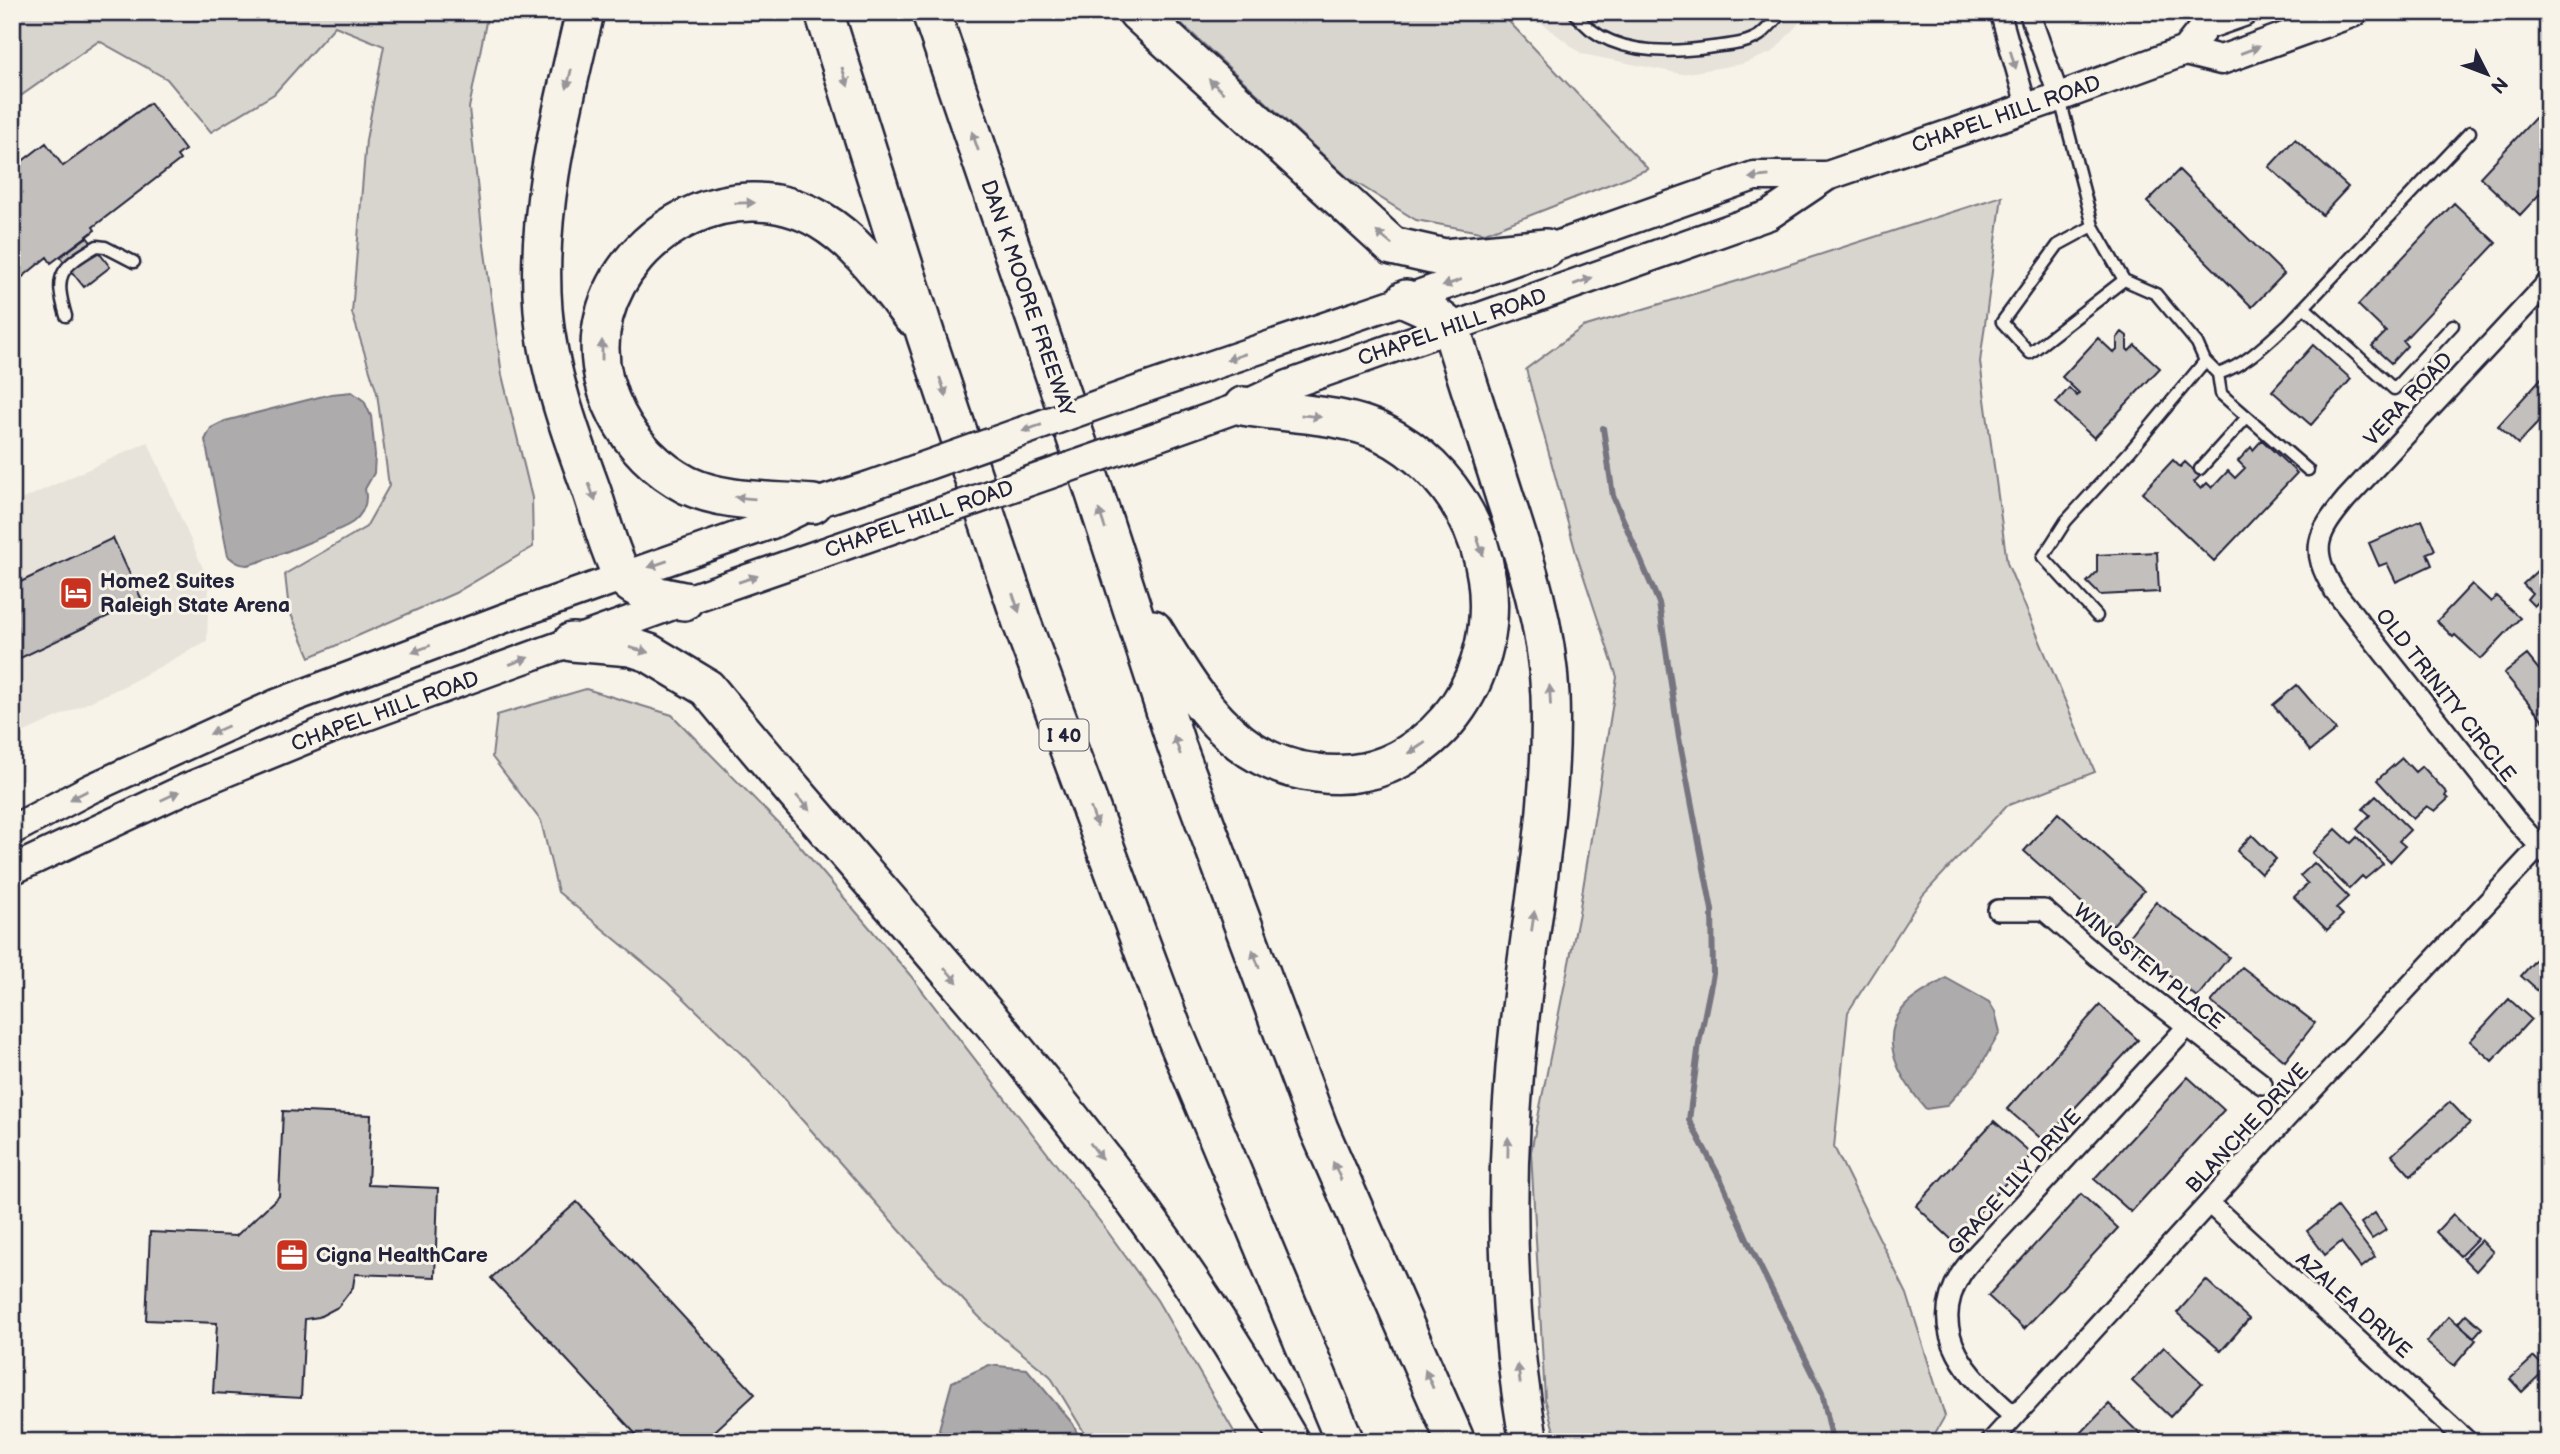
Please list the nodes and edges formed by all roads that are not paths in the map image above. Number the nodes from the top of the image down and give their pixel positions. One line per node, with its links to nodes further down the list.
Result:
1 (585, 12): 35 (highway, one-way to 35)
2 (824, 12): 26 (highway, I 40, one-way to 26)
3 (931, 12): 36 (highway, DAN K MOORE FREEWAY, one-way to 3)
4 (1137, 12): 17 (highway, one-way to 4)
5 (1574, 12): 6 (lane)
6 (1782, 12)
7 (2000, 12): 13 (street, one-way to 13)
8 (2029, 12): 12 (street)
9 (2243, 12): 11 (main road, CHAPEL HILL ROAD)
10 (2354, 12): 11 (main road, one-way to 10)
11 (2185, 51): 12 (main road, CHAPEL HILL ROAD)
12 (2059, 97): 13 (main road, CHAPEL HILL ROAD); 16 (lane)
13 (2027, 108): 15 (main road, CHAPEL HILL ROAD)
14 (2470, 132): 22 (lane)
15 (1827, 176): 17 (main road, CHAPEL HILL ROAD, one-way to 17); 25 (main road, CHAPEL HILL ROAD, one-way to 15)
16 (2094, 226): 19 (lane); 19 (lane)
17 (1546, 248): 21 (main road, CHAPEL HILL ROAD, one-way to 21)
18 (134, 262): 23 (lane)
19 (2124, 280): 27 (lane)
20 (2548, 282): 34 (street, VERA ROAD)
21 (1406, 299): 25 (highway); 33 (main road, CHAPEL HILL ROAD, one-way to 33, bridge)
22 (2304, 307): 24 (lane); 28 (lane)
23 (66, 316)
24 (2453, 325)
25 (1451, 328): 29 (main road, CHAPEL HILL ROAD); 51 (highway, one-way to 25)
26 (926, 336): 33 (highway, one-way to 26); 49 (highway, I 40, one-way to 49)
27 (2205, 361): 28 (lane); 38 (lane)
28 (2218, 374): 30 (lane)
29 (1243, 406): 36 (highway, one-way to 36); 37 (main road, CHAPEL HILL ROAD, one-way to 29, bridge)
30 (2247, 417): 31 (lane); 32 (lane)
31 (2200, 469)
32 (2308, 470)
33 (813, 504): 35 (main road, CHAPEL HILL ROAD, one-way to 35)
34 (2318, 555): 41 (street, OLD TRINITY CIRCLE)
35 (623, 576): 37 (highway); 40 (main road, CHAPEL HILL ROAD, one-way to 40)
36 (1124, 584): 50 (highway, one-way to 36)
37 (684, 601): 39 (main road, CHAPEL HILL ROAD)
38 (2097, 616)
39 (572, 642): 42 (main road, CHAPEL HILL ROAD, one-way to 39); 48 (highway, one-way to 48)
40 (14, 823)
41 (2543, 851): 46 (street, BLANCHE DRIVE)
42 (12, 870)
43 (1998, 910): 44 (street, WINGSTEM PLACE)
44 (2187, 1027): 45 (street, WINGSTEM PLACE); 47 (street, GRACE LILY DRIVE)
45 (2262, 1084)
46 (2209, 1203): 47 (street, BLANCHE DRIVE); 53 (street, AZALEA DRIVE)
47 (2014, 1416): 52 (street, BLANCHE DRIVE)
48 (1290, 1442)
49 (1345, 1442)
50 (1456, 1442)
51 (1529, 1442)
52 (1991, 1442)
53 (2468, 1442)

